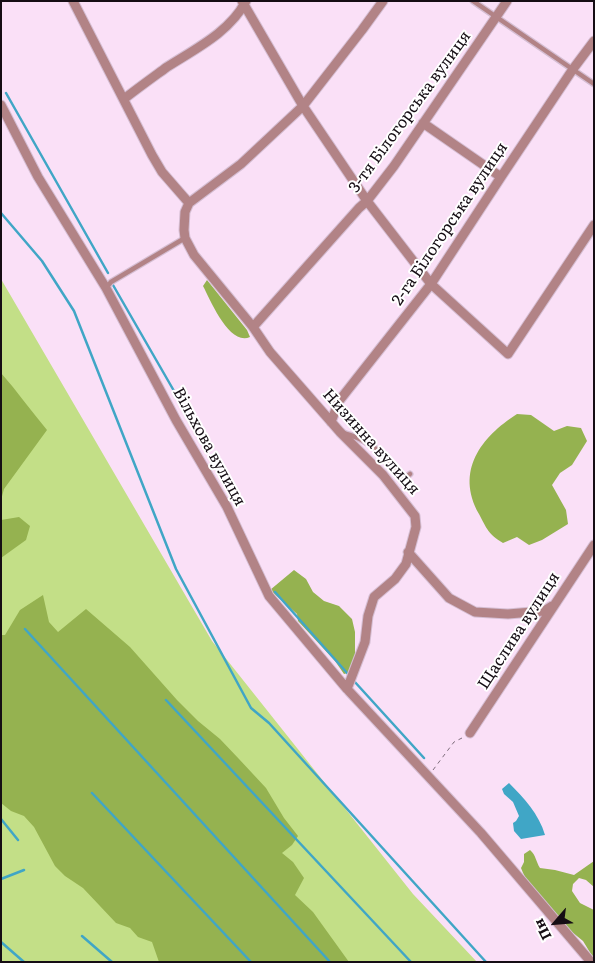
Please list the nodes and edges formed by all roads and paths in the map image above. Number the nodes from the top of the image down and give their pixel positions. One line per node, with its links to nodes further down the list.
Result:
1 (382, 1): 12 (street)
2 (473, 1): 6 (lane)
3 (507, 1): 6 (street, 3-тя Білогорська вулиця)
4 (77, 3): 10 (street)
5 (244, 3): 10 (street); 12 (street)
6 (496, 17): 8 (lane); 13 (street, 3-тя Білогорська вулиця)
7 (594, 41): 8 (street, 2-га Білогорська вулиця)
8 (573, 69): 9 (lane); 14 (street, 2-га Білогорська вулиця)
9 (594, 84)
10 (124, 99): 16 (street)
11 (1, 105): 20 (street, Вільхова вулиця)
12 (302, 106): 15 (street); 16 (street)
13 (422, 123): 14 (street); 15 (street, 3-тя Білогорська вулиця)
14 (501, 176): 19 (street, 2-га Білогорська вулиця)
15 (367, 201): 19 (street); 21 (street, 3-тя Білогорська вулиця)
16 (189, 203): 18 (street)
17 (594, 225): 19 (street)
18 (185, 238): 20 (lane); 21 (street, Низинна вулиця)
19 (431, 284): 22 (street, 2-га Білогорська вулиця)
20 (106, 288): 28 (street, Вільхова вулиця)
21 (253, 327): 22 (street, Низинна вулиця)
22 (331, 422): 23 (street, Низинна вулиця)
23 (340, 432): 24 (lane); 26 (street, Низинна вулиця)
24 (410, 474)
25 (594, 545): 27 (street, Щаслива вулиця)
26 (408, 552): 27 (street); 28 (street, Низинна вулиця)
27 (554, 604): 29 (street, Щаслива вулиця)
28 (347, 689): 30 (street, Вільхова вулиця)
29 (470, 733): 30 (path)
30 (429, 777): 31 (street, Вільхова вулиця)
31 (591, 962)

